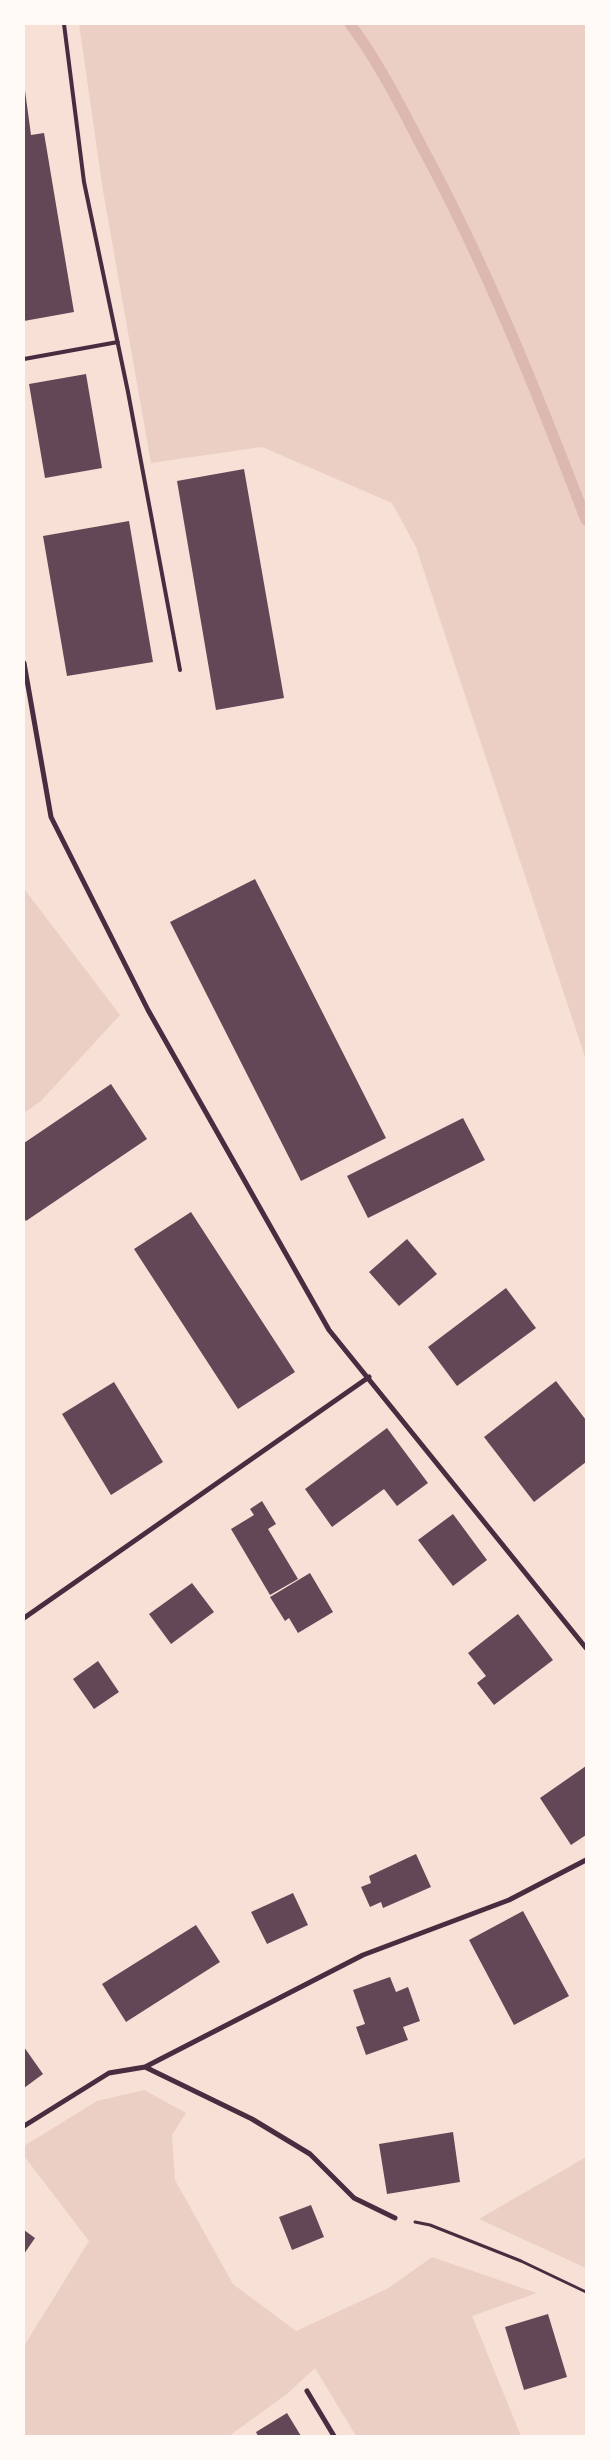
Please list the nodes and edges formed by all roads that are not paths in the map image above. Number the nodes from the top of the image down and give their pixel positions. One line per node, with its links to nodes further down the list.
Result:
1 (64, 24): 2 (lane)
2 (118, 342): 3 (lane); 5 (lane)
3 (24, 359)
4 (24, 663): 6 (street)
5 (180, 670)
6 (369, 1377): 7 (street); 8 (street)
7 (24, 1618)
8 (586, 1648)
9 (586, 1860): 10 (street)
10 (145, 2067): 11 (street); 12 (street)
11 (24, 2126)
12 (395, 2218)
13 (307, 2391): 14 (street)
14 (334, 2436)

